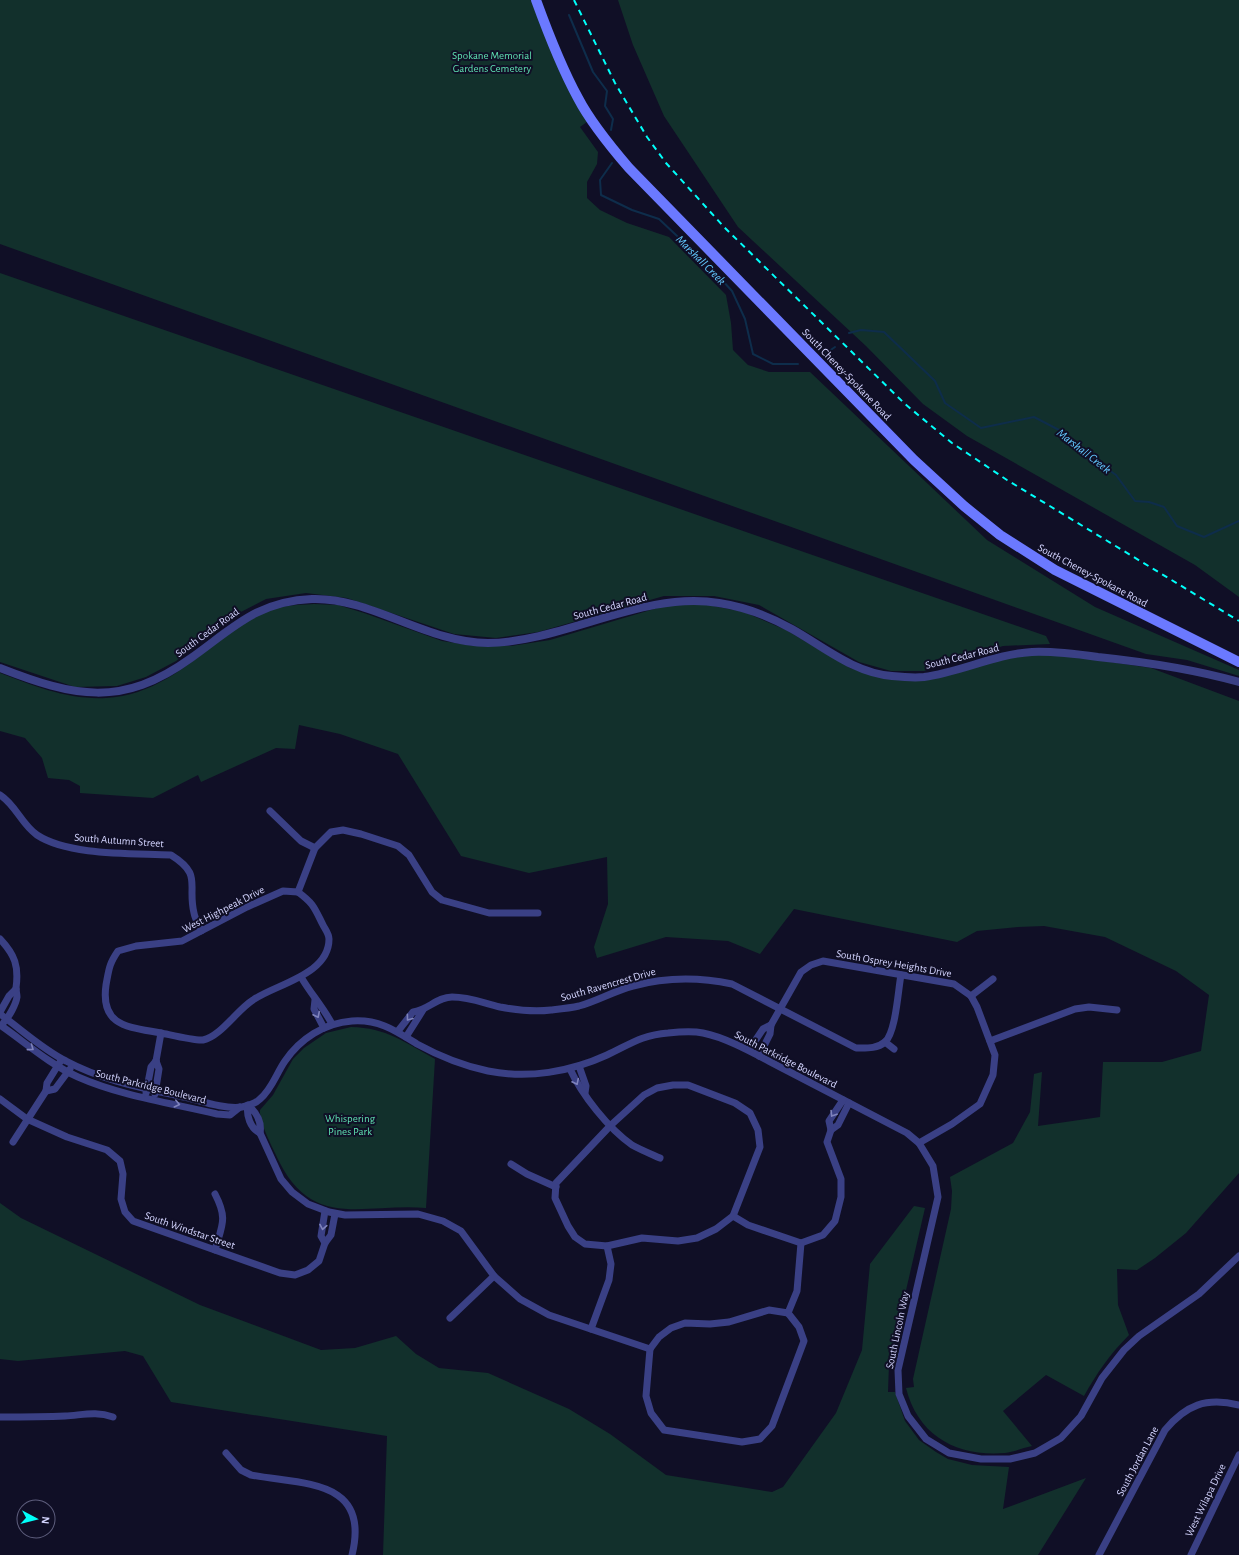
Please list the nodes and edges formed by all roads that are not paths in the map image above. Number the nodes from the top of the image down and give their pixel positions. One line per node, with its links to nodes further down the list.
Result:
1 (536, 0): 2 (main road, South Cheney-Spokane Road)
2 (1239, 662)
3 (0, 668): 4 (street, South Cedar Road)
4 (1239, 682)
5 (0, 795): 10 (street, South Autumn Street)
6 (270, 811): 7 (street)
7 (315, 848): 8 (street); 9 (street)
8 (298, 892): 10 (street, West Highpeak Drive); 13 (street, West Highpeak Drive)
9 (538, 913)
10 (201, 931): 28 (street, West Highpeak Drive)
11 (0, 939): 15 (street)
12 (901, 975): 16 (street, South Osprey Heights Drive); 18 (street, South Osprey Heights Drive); 31 (street)
13 (301, 977): 17 (street); 28 (street, West Highpeak Drive)
14 (994, 979): 16 (street)
15 (16, 989): 21 (street); 22 (street)
16 (971, 996): 30 (street)
17 (315, 1000): 23 (street); 26 (street, one-way to 26)
18 (780, 1009): 19 (street, South Ravencrest Drive); 25 (street, South Osprey Heights Drive); 31 (street, South Ravencrest Drive)
19 (423, 1010): 27 (street, South Ravencrest Drive, one-way to 27); 29 (street, South Ravencrest Drive)
20 (1117, 1010): 30 (street)
21 (0, 1013): 22 (street, South Parkridge Boulevard)
22 (7, 1019): 24 (street); 35 (street, South Parkridge Boulevard)
23 (332, 1024): 26 (street, South Parkridge Boulevard); 27 (street, South Parkridge Boulevard)
24 (0, 1025): 38 (street, South Parkridge Boulevard, one-way to 38)
25 (771, 1025): 33 (street, South Osprey Heights Drive); 34 (street, South Osprey Heights Drive)
26 (324, 1028): 50 (street, South Parkridge Boulevard)
27 (398, 1032): 29 (street, South Parkridge Boulevard)
28 (161, 1033): 36 (street)
29 (406, 1037): 40 (street, South Parkridge Boulevard)
30 (990, 1041): 55 (street)
31 (885, 1042): 32 (street)
32 (894, 1049)
33 (749, 1050): 34 (street, South Parkridge Boulevard); 39 (street, South Parkridge Boulevard)
34 (759, 1056): 49 (street, South Parkridge Boulevard)
35 (62, 1059): 37 (street, South Parkridge Boulevard); 38 (street)
36 (156, 1061): 42 (street); 44 (street)
37 (73, 1064): 41 (street); 42 (street, South Parkridge Boulevard)
38 (58, 1066): 41 (street, South Parkridge Boulevard); 43 (street)
39 (579, 1066): 40 (street, South Parkridge Boulevard); 45 (street)
40 (570, 1069): 45 (street, one-way to 45)
41 (68, 1071): 43 (street); 46 (street, South Parkridge Boulevard)
42 (147, 1089): 44 (street, South Parkridge Boulevard); 46 (street)
43 (46, 1091): 52 (street)
44 (155, 1091): 48 (street); 51 (street, South Parkridge Boulevard)
45 (585, 1093): 53 (street)
46 (145, 1097): 48 (street, South Parkridge Boulevard)
47 (0, 1099): 52 (street, South Windstar Street)
48 (154, 1100): 51 (street, South Parkridge Boulevard, one-way to 51)
49 (846, 1101): 55 (street, South Lincoln Way); 64 (street)
50 (248, 1105): 51 (street, South Parkridge Boulevard); 60 (street)
51 (240, 1107)
52 (27, 1119): 54 (street); 66 (street, South Windstar Street)
53 (611, 1126): 56 (street); 58 (street); 62 (street)
54 (12, 1142)
55 (920, 1143): 67 (street, South Lincoln Way)
56 (660, 1158)
57 (511, 1164): 58 (street)
58 (556, 1186): 65 (street)
59 (215, 1194): 66 (street)
60 (325, 1211): 61 (street); 63 (street, one-way to 63)
61 (335, 1214): 63 (street, South Windstar Street); 68 (street)
62 (733, 1216): 64 (street); 65 (street)
63 (325, 1243): 66 (street, South Windstar Street)
64 (801, 1243): 69 (street)
65 (606, 1246): 71 (street)
66 (215, 1250)
67 (1239, 1256)
68 (494, 1276): 70 (street); 71 (street)
69 (788, 1313): 72 (street); 72 (street)
70 (450, 1318)
71 (591, 1329): 72 (street)
72 (650, 1349)
73 (1239, 1405): 79 (street, South Jordan Lane)
74 (0, 1417): 75 (street)
75 (113, 1417)
76 (226, 1453): 78 (street)
77 (1239, 1456): 80 (street, West Wilapa Drive)
78 (352, 1555)
79 (1099, 1555)
80 (1191, 1555)

